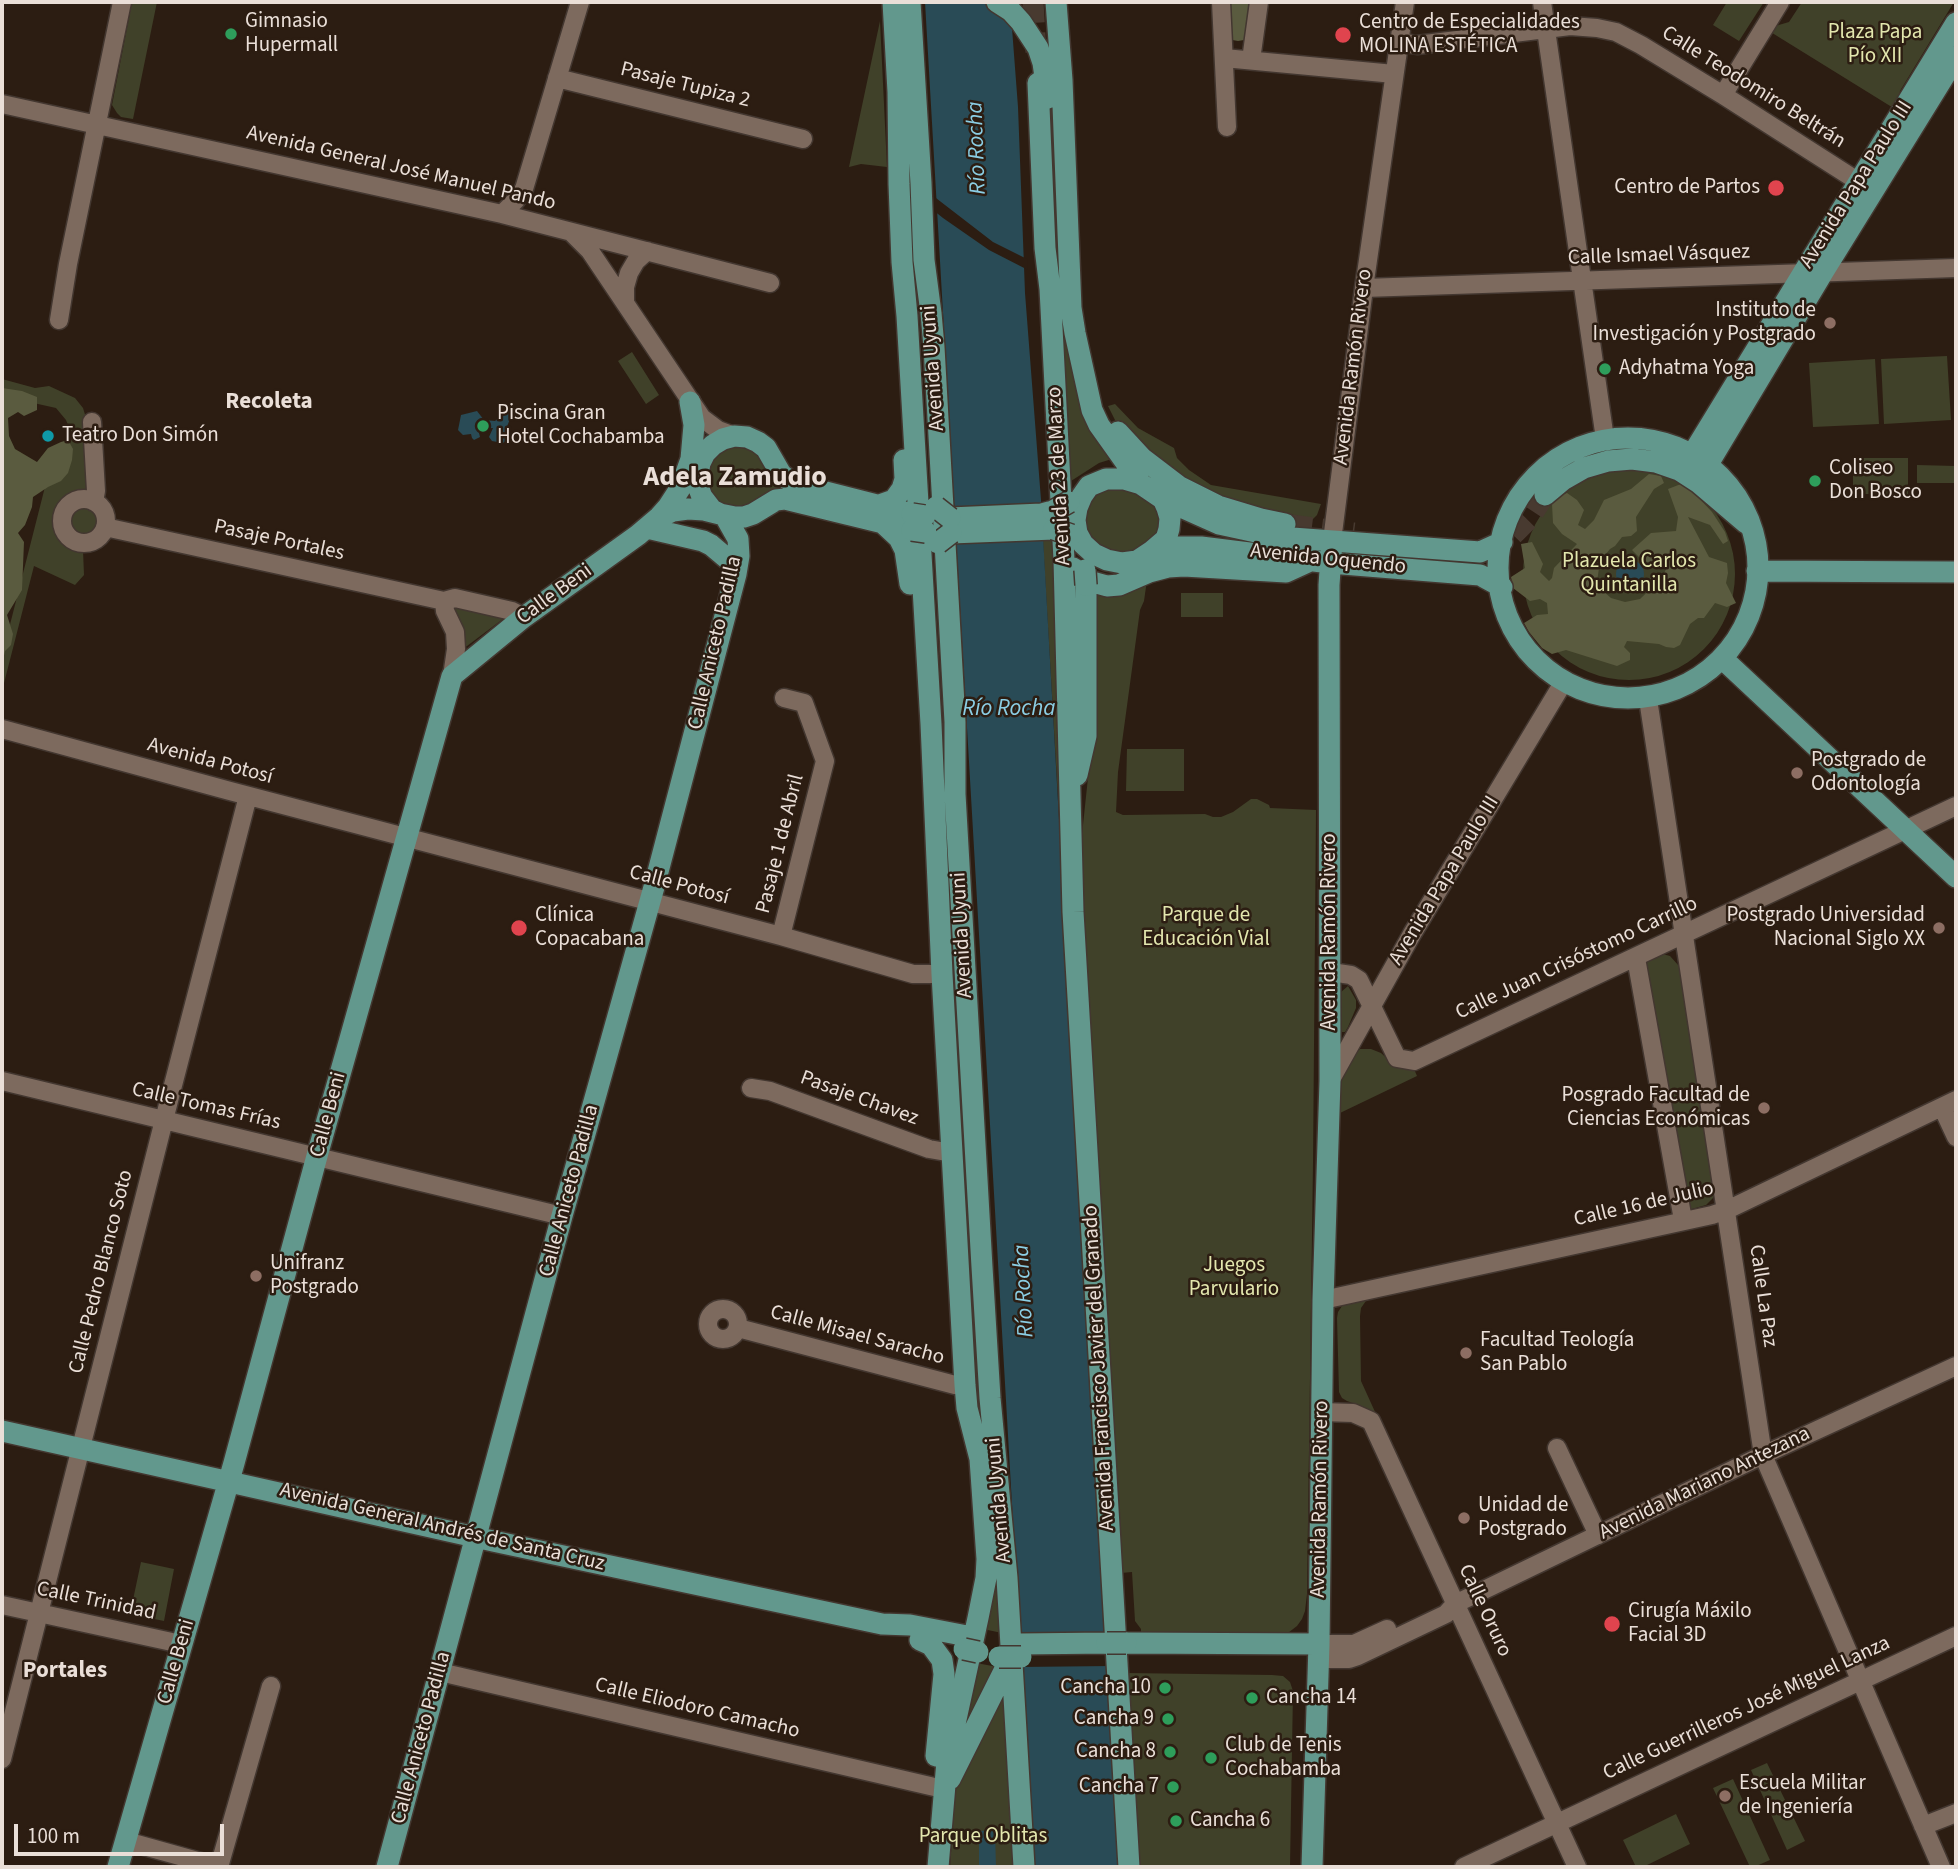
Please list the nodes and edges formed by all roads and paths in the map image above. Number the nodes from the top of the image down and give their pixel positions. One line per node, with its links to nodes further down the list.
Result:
1 (122, 2): 24 (street)
2 (580, 2): 20 (street)
3 (879, 2): 27 (main road)
4 (893, 2): 27 (main road, Avenida Uyuni)
5 (910, 2): 32 (main road, Avenida Uyuni)
6 (1056, 2): 15 (main road, Avenida 23 de Marzo)
7 (1221, 2): 17 (street)
8 (1259, 2): 18 (street)
9 (1405, 2): 14 (street, Avenida Ramón Rivero)
10 (1542, 2): 13 (street)
11 (1780, 2): 22 (street)
12 (1009, 5): 15 (main road); 39 (main road)
13 (1546, 28): 14 (street, Calle Teodomiro Beltrán); 22 (street, Calle Teodomiro Beltrán); 36 (street)
14 (1399, 42): 19 (street, Avenida Ramón Rivero)
15 (1059, 54): 42 (main road, Avenida 23 de Marzo)
16 (1950, 54): 28 (main road, Avenida Papa Paulo III)
17 (1224, 58): 18 (street); 25 (street)
18 (1251, 60): 19 (street)
19 (1394, 74): 38 (street, Avenida Ramón Rivero)
20 (557, 78): 26 (street, Pasaje Tupiza 2); 29 (street)
21 (1038, 83): 39 (main road, Avenida 23 de Marzo)
22 (1723, 94): 28 (street, Calle Teodomiro Beltrán)
23 (2, 104): 24 (street, Avenida General José Manuel Pando)
24 (97, 125): 29 (street, Avenida General José Manuel Pando); 41 (street)
25 (1227, 127)
26 (803, 139)
27 (899, 140): 33 (main road, Avenida Uyuni)
28 (1866, 186): 35 (main road, Avenida Papa Paulo III)
29 (502, 214): 30 (street, Avenida General José Manuel Pando)
30 (569, 231): 31 (street); 40 (street, Avenida General José Manuel Pando)
31 (647, 251): 37 (street); 40 (street)
32 (924, 260): 58 (main road, bridge); 80 (main road, Avenida Uyuni)
33 (902, 262): 55 (main road); 79 (main road, Avenida Uyuni)
34 (1956, 268): 35 (street, Calle Ismael Vásquez)
35 (1813, 272): 36 (street, Calle Ismael Vásquez); 47 (main road, Avenida Papa Paulo III)
36 (1583, 281): 38 (street, Calle Ismael Vásquez); 46 (street)
37 (769, 283)
38 (1364, 288): 62 (street, Avenida Ramón Rivero)
39 (1050, 289): 65 (main road, Avenida 23 de Marzo)
40 (625, 302): 43 (street, Avenida General José Manuel Pando)
41 (59, 320)
42 (1087, 388): 48 (main road, Avenida 23 de Marzo); 59 (main road)
43 (690, 402): 45 (street, Avenida General José Manuel Pando); 56 (main road)
44 (92, 422): 53 (street)
45 (734, 436): 50 (main road); 54 (main road)
46 (1605, 439): 47 (main road); 63 (main road)
47 (1700, 460): 60 (main road)
48 (1141, 484): 49 (main road); 52 (main road, Avenida Oquendo)
49 (1089, 486): 57 (main road); 57 (main road)
50 (792, 492): 54 (main road); 55 (main road)
51 (1545, 495): 60 (main road)
52 (1163, 499): 62 (main road, Avenida Oquendo); 64 (main road)
53 (94, 502): 61 (street); 61 (street)
54 (723, 515): 56 (main road, Calle Beni); 69 (main road, Calle Aniceto Padilla)
55 (881, 515): 58 (main road); 79 (main road)
56 (653, 523): 69 (main road); 72 (main road, Calle Beni)
57 (1059, 523): 58 (main road); 64 (main road, Avenida Oquendo); 82 (main road)
58 (936, 525): 80 (main road, bridge)
59 (1291, 525)
60 (1750, 526): 67 (main road)
61 (105, 527): 71 (street, Pasaje Portales)
62 (1332, 541): 63 (main road, Avenida Oquendo); 66 (main road, Avenida Ramón Rivero)
63 (1502, 542): 70 (main road)
64 (1152, 551): 66 (main road, Avenida Oquendo)
65 (1064, 560): 66 (main road); 82 (main road, Avenida 23 de Marzo)
66 (1321, 562): 70 (main road, Avenida Oquendo); 92 (main road, Avenida Ramón Rivero)
67 (1757, 571): 68 (main road); 73 (main road)
68 (1956, 572)
69 (736, 574): 88 (main road, Calle Aniceto Padilla)
70 (1502, 587): 75 (main road)
71 (444, 601): 72 (street, Pasaje Portales); 74 (street)
72 (524, 617): 74 (main road, Calle Beni)
73 (1724, 660): 77 (main road); 84 (main road)
74 (452, 676): 85 (main road, Calle Beni)
75 (1563, 683): 77 (main road); 94 (street, Avenida Papa Paulo III)
76 (784, 698): 90 (street, Pasaje 1 de Abril)
77 (1648, 699): 89 (street, Calle La Paz)
78 (2, 729): 81 (street, Avenida Potosí)
79 (933, 794): 93 (main road, Avenida Uyuni)
80 (955, 794): 127 (main road, Avenida Uyuni)
81 (248, 796): 85 (street, Avenida Potosí); 99 (street, Calle Pedro Blanco Soto)
82 (1070, 801): 86 (main road, Avenida 23 de Marzo)
83 (1956, 806): 84 (street, Calle Juan Crisóstomo Carrillo)
84 (1906, 829): 87 (main road); 89 (street, Calle Juan Crisóstomo Carrillo)
85 (406, 837): 88 (street, Calle Potosí); 102 (main road, Calle Beni)
86 (1072, 869): 143 (main road, Avenida Francisco Javier del Granado)
87 (1956, 877)
88 (650, 902): 90 (street, Calle Potosí); 104 (main road, Calle Aniceto Padilla)
89 (1684, 934): 91 (street, Calle Juan Crisóstomo Carrillo); 103 (street, Calle La Paz)
90 (781, 936): 93 (street, Calle Potosí)
91 (1636, 958): 94 (street, Calle Juan Crisóstomo Carrillo); 105 (street)
92 (1331, 972): 94 (street, Calle Juan Crisóstomo Carrillo); 96 (main road, Avenida Ramón Rivero)
93 (942, 974): 101 (main road, Avenida Uyuni)
94 (1372, 1006): 96 (street, Avenida Papa Paulo III)
95 (2, 1081): 99 (street, Calle Tomas Frías)
96 (1329, 1081): 106 (main road, Avenida Ramón Rivero)
97 (751, 1088): 101 (street, Pasaje Chavez)
98 (1949, 1104): 100 (street); 103 (street, Calle 16 de Julio)
99 (164, 1120): 102 (street, Calle Tomas Frías); 114 (street, Calle Pedro Blanco Soto)
100 (1956, 1137)
101 (952, 1153): 109 (main road, Avenida Uyuni)
102 (317, 1156): 104 (street, Calle Tomas Frías); 116 (main road, Calle Beni)
103 (1727, 1210): 105 (street, Calle 16 de Julio); 115 (street, Calle La Paz)
104 (562, 1216): 118 (main road, Calle Aniceto Padilla)
105 (1683, 1220): 106 (street, Calle 16 de Julio)
106 (1323, 1300): 111 (main road, Avenida Ramón Rivero)
107 (738, 1328): 109 (street, Calle Misael Saracho)
108 (1956, 1366): 115 (street, Avenida Mariano Antezana)
109 (965, 1385): 110 (main road, Avenida Uyuni)
110 (967, 1408): 123 (main road); 133 (main road, Avenida Uyuni)
111 (1322, 1412): 119 (street, Calle Oruro); 128 (main road, Avenida Ramón Rivero)
112 (2, 1431): 114 (main road, Avenida General Andrés de Santa Cruz)
113 (1557, 1448): 117 (street)
114 (80, 1449): 116 (main road, Avenida General Andrés de Santa Cruz); 121 (street, Calle Pedro Blanco Soto)
115 (1763, 1455): 117 (street, Avenida Mariano Antezana); 130 (street, Calle La Paz)
116 (228, 1480): 118 (main road, Avenida General Andrés de Santa Cruz); 126 (main road, Calle Beni)
117 (1598, 1535): 119 (street, Avenida Mariano Antezana)
118 (477, 1538): 122 (main road, Avenida General Andrés de Santa Cruz); 129 (main road, Calle Aniceto Padilla)
119 (1455, 1604): 128 (street, Avenida Mariano Antezana); 135 (street, Calle Oruro)
120 (2, 1605): 121 (street, Calle Trinidad)
121 (38, 1614): 126 (street, Calle Trinidad); 132 (street, Calle Pedro Blanco Soto)
122 (882, 1624): 123 (main road, Avenida General Andrés de Santa Cruz); 125 (main road, Avenida General Andrés de Santa Cruz)
123 (944, 1632): 127 (main road, Avenida General Andrés de Santa Cruz)
124 (1956, 1636): 130 (street, Calle Guerrilleros José Miguel Lanza)
125 (920, 1640): 127 (main road, Avenida General Andrés de Santa Cruz); 133 (main road)
126 (181, 1644): 137 (main road, Calle Beni)
127 (993, 1648): 128 (main road, Avenida Mariano Antezana); 133 (main road); 142 (main road, Avenida Uyuni)
128 (1318, 1652): 144 (main road, Avenida Ramón Rivero)
129 (440, 1672): 133 (street, Calle Eliodoro Camacho); 140 (main road, Calle Aniceto Padilla)
130 (1860, 1680): 135 (street, Calle Guerrilleros José Miguel Lanza); 136 (street, Calle La Paz)
131 (271, 1686): 139 (street)
132 (2, 1759)
133 (943, 1789): 141 (main road)
134 (1956, 1813): 136 (street)
135 (1557, 1824): 145 (street, Calle Guerrilleros José Miguel Lanza); 146 (street, Calle Oruro)
136 (1923, 1826): 147 (street, Calle La Paz)
137 (126, 1841): 138 (main road, Calle Beni); 139 (street)
138 (118, 1867)
139 (219, 1867)
140 (387, 1867)
141 (938, 1867)
142 (1024, 1867)
143 (1129, 1867)
144 (1312, 1867)
145 (1464, 1867)
146 (1577, 1867)
147 (1941, 1867)

